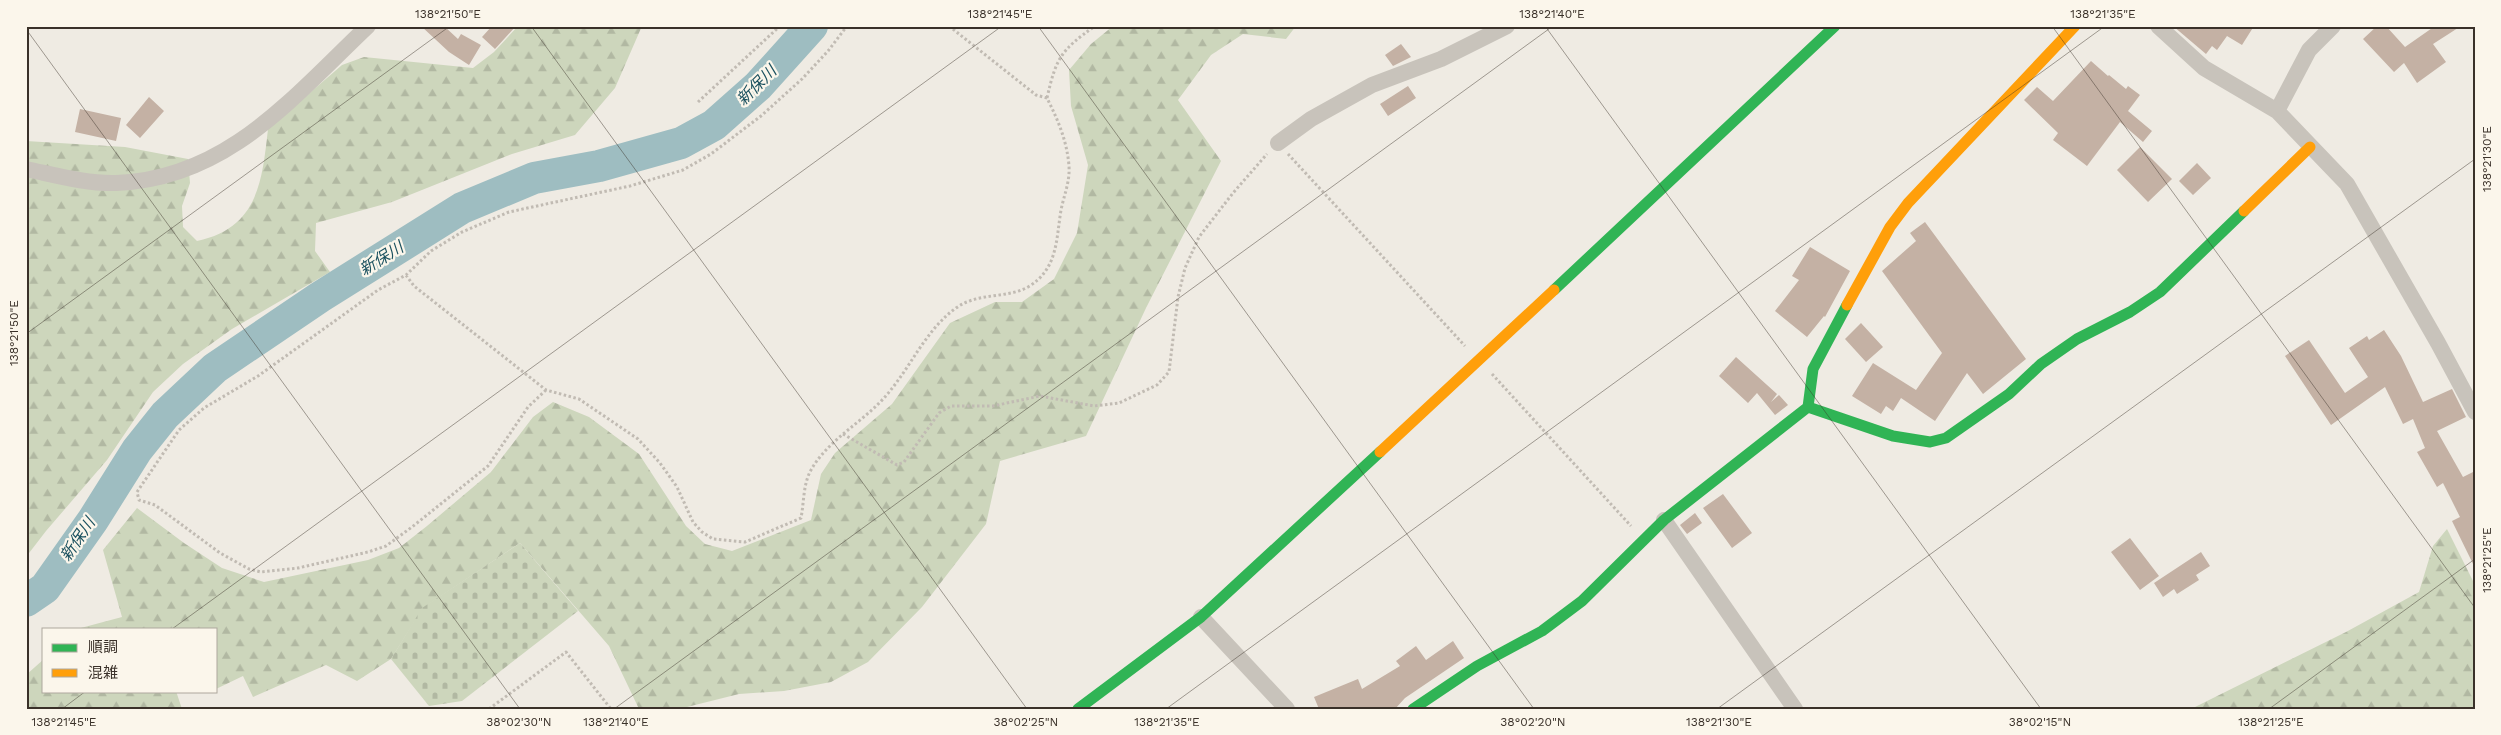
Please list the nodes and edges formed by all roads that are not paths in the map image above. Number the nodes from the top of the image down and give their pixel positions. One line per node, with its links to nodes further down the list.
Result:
1 (368, 26): 10 (street)
2 (1507, 26): 8 (street)
3 (1835, 26): 14 (street)
4 (2075, 26): 11 (street)
5 (2158, 26): 7 (street)
6 (2333, 26): 7 (street)
7 (2277, 111): 9 (street)
8 (1278, 143)
9 (2310, 147): 11 (street); 12 (street)
10 (26, 169)
11 (1808, 407): 13 (street)
12 (2475, 412)
13 (1664, 520): 17 (street); 18 (street)
14 (1201, 617): 15 (street); 16 (street)
15 (1078, 709)
16 (1288, 709)
17 (1413, 709)
18 (1794, 709)

